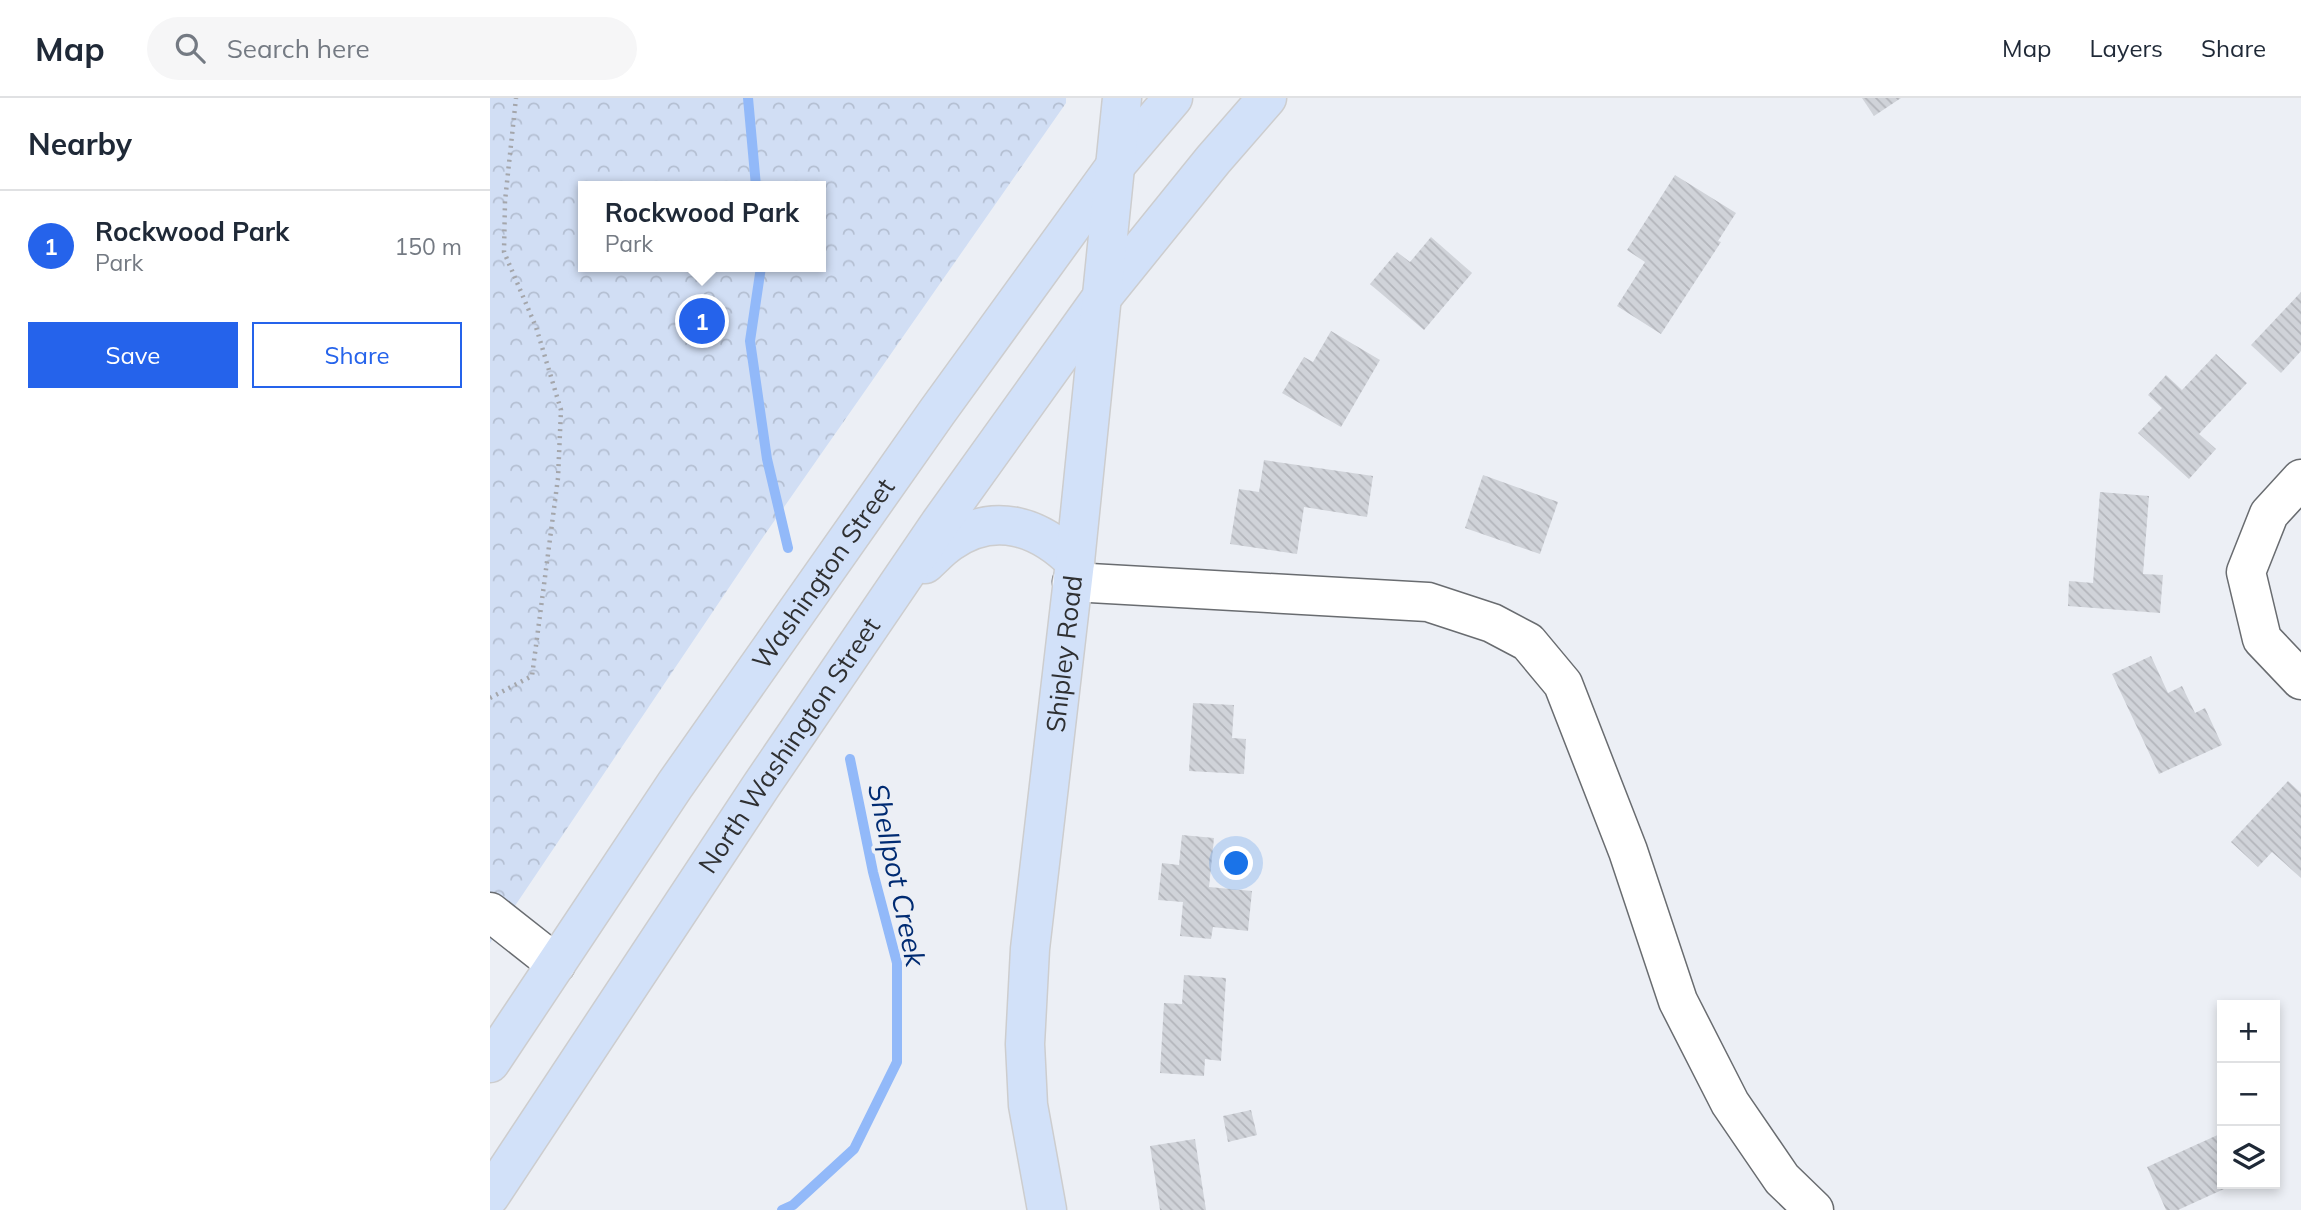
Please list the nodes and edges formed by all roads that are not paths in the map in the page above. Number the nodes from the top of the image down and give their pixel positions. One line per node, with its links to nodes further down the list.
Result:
1 (1122, 98): 4 (main road, Shipley Road)
2 (1173, 98): 4 (main road, Washington Street)
3 (1267, 98): 5 (main road)
4 (1116, 165): 5 (main road, Shipley Road); 11 (main road, Washington Street)
5 (1100, 301): 7 (main road, Shipley Road); 8 (main road, North Washington Street)
6 (2301, 479): 9 (street)
7 (1073, 572): 8 (main road); 14 (main road, Shipley Road); 15 (street)
8 (885, 605): 13 (main road, North Washington Street)
9 (2301, 680)
10 (490, 912): 11 (street)
11 (556, 964): 12 (main road, Washington Street)
12 (490, 1063)
13 (490, 1196)
14 (1047, 1210)
15 (1814, 1210)

